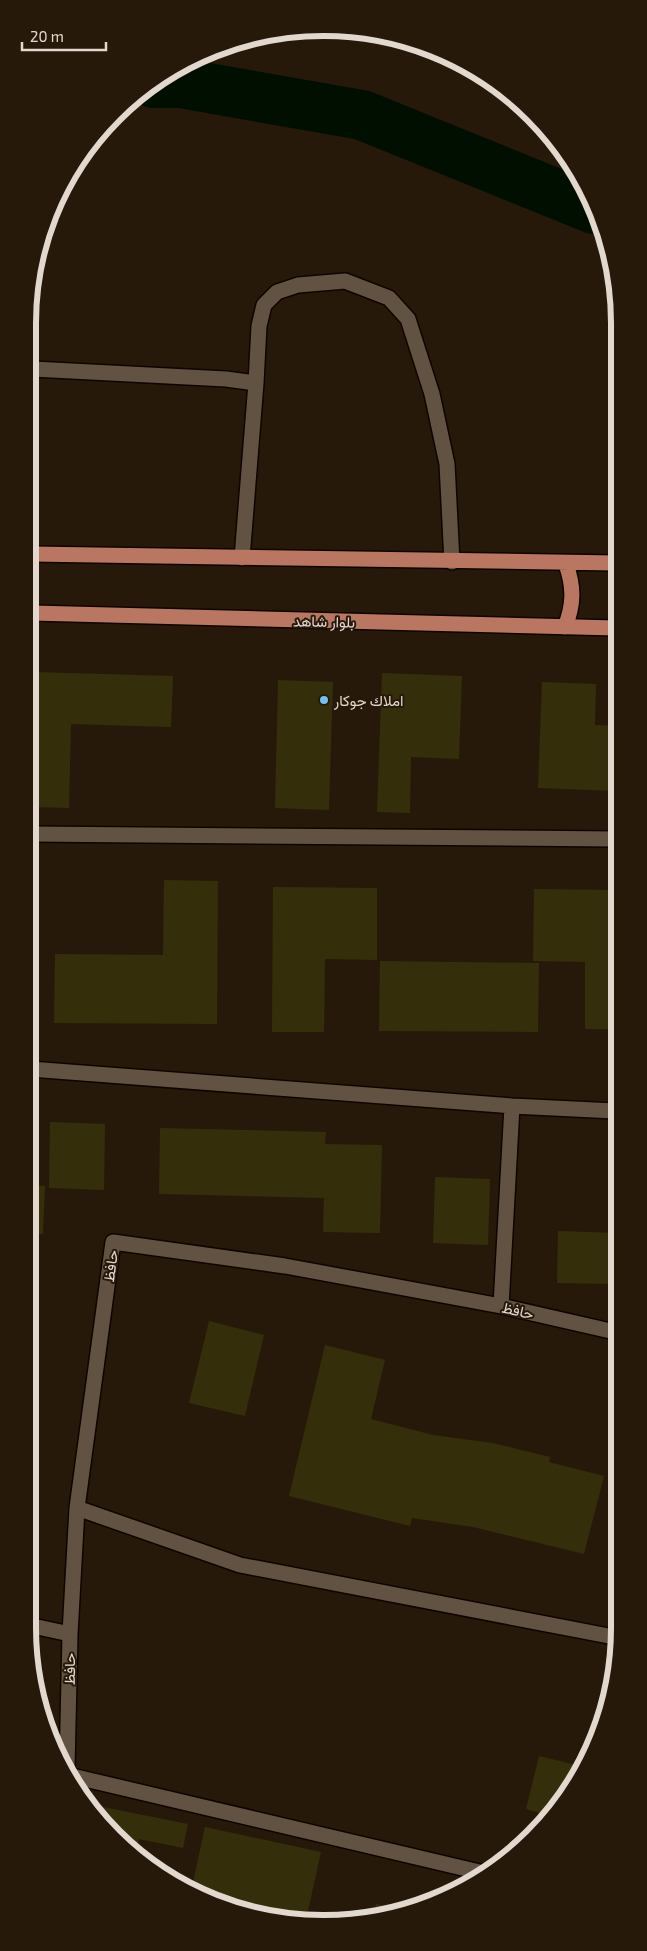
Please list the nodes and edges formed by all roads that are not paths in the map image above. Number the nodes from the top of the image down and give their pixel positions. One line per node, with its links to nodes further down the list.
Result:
1 (36, 369): 2 (street)
2 (256, 383): 4 (street); 5 (street)
3 (36, 554): 4 (main road)
4 (242, 558): 5 (main road)
5 (452, 562): 6 (main road)
6 (566, 564): 7 (main road); 9 (main road)
7 (611, 564)
8 (36, 613): 9 (main road, بلوار شاهد)
9 (565, 627): 10 (main road, بلوار شاهد)
10 (611, 628)
11 (36, 834): 12 (street)
12 (611, 839)
13 (36, 1069): 14 (street)
14 (512, 1106): 15 (street); 16 (street)
15 (611, 1111)
16 (501, 1306): 17 (street, حافظ); 18 (street, حافظ)
17 (611, 1331)
18 (77, 1508): 20 (street, حافظ); 21 (street)
19 (36, 1627): 20 (street)
20 (70, 1634): 22 (street, حافظ)
21 (611, 1636)
22 (67, 1757)
23 (79, 1778): 24 (street)
24 (475, 1871)

